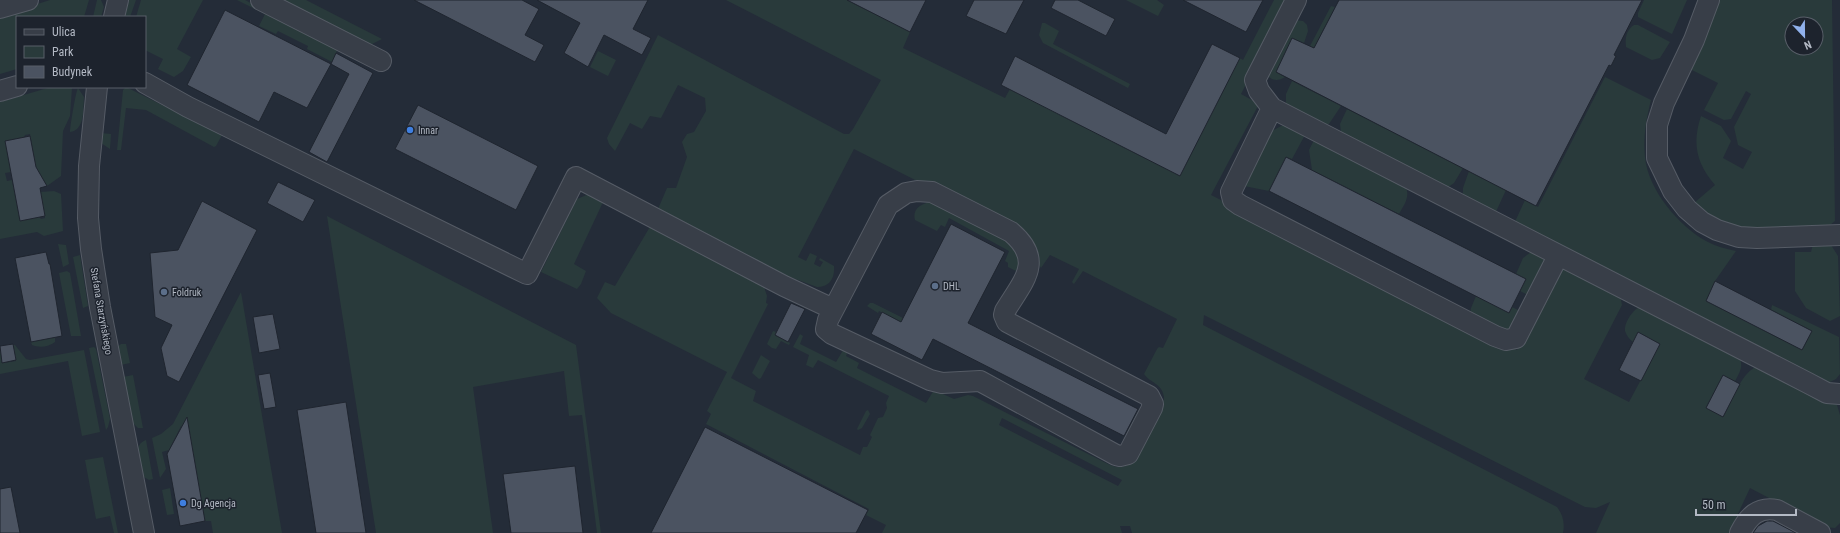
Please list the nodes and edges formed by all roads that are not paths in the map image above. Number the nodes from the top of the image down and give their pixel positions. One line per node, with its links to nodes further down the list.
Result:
1 (28, 0): 6 (street)
2 (118, 0): 7 (street)
3 (261, 0): 8 (street)
4 (1296, 0): 13 (street)
5 (1709, 0): 14 (street)
6 (0, 8)
7 (114, 16)
8 (382, 61)
9 (146, 84): 16 (street)
10 (16, 86): 12 (street)
11 (97, 88): 18 (street, Stefana Starzyńskiego)
12 (0, 91)
13 (1272, 108): 15 (street); 15 (street)
14 (1840, 235)
15 (1558, 256): 17 (street)
16 (833, 309): 16 (street)
17 (1840, 394)
18 (144, 533)
19 (1740, 533): 20 (street)
20 (1820, 533)

